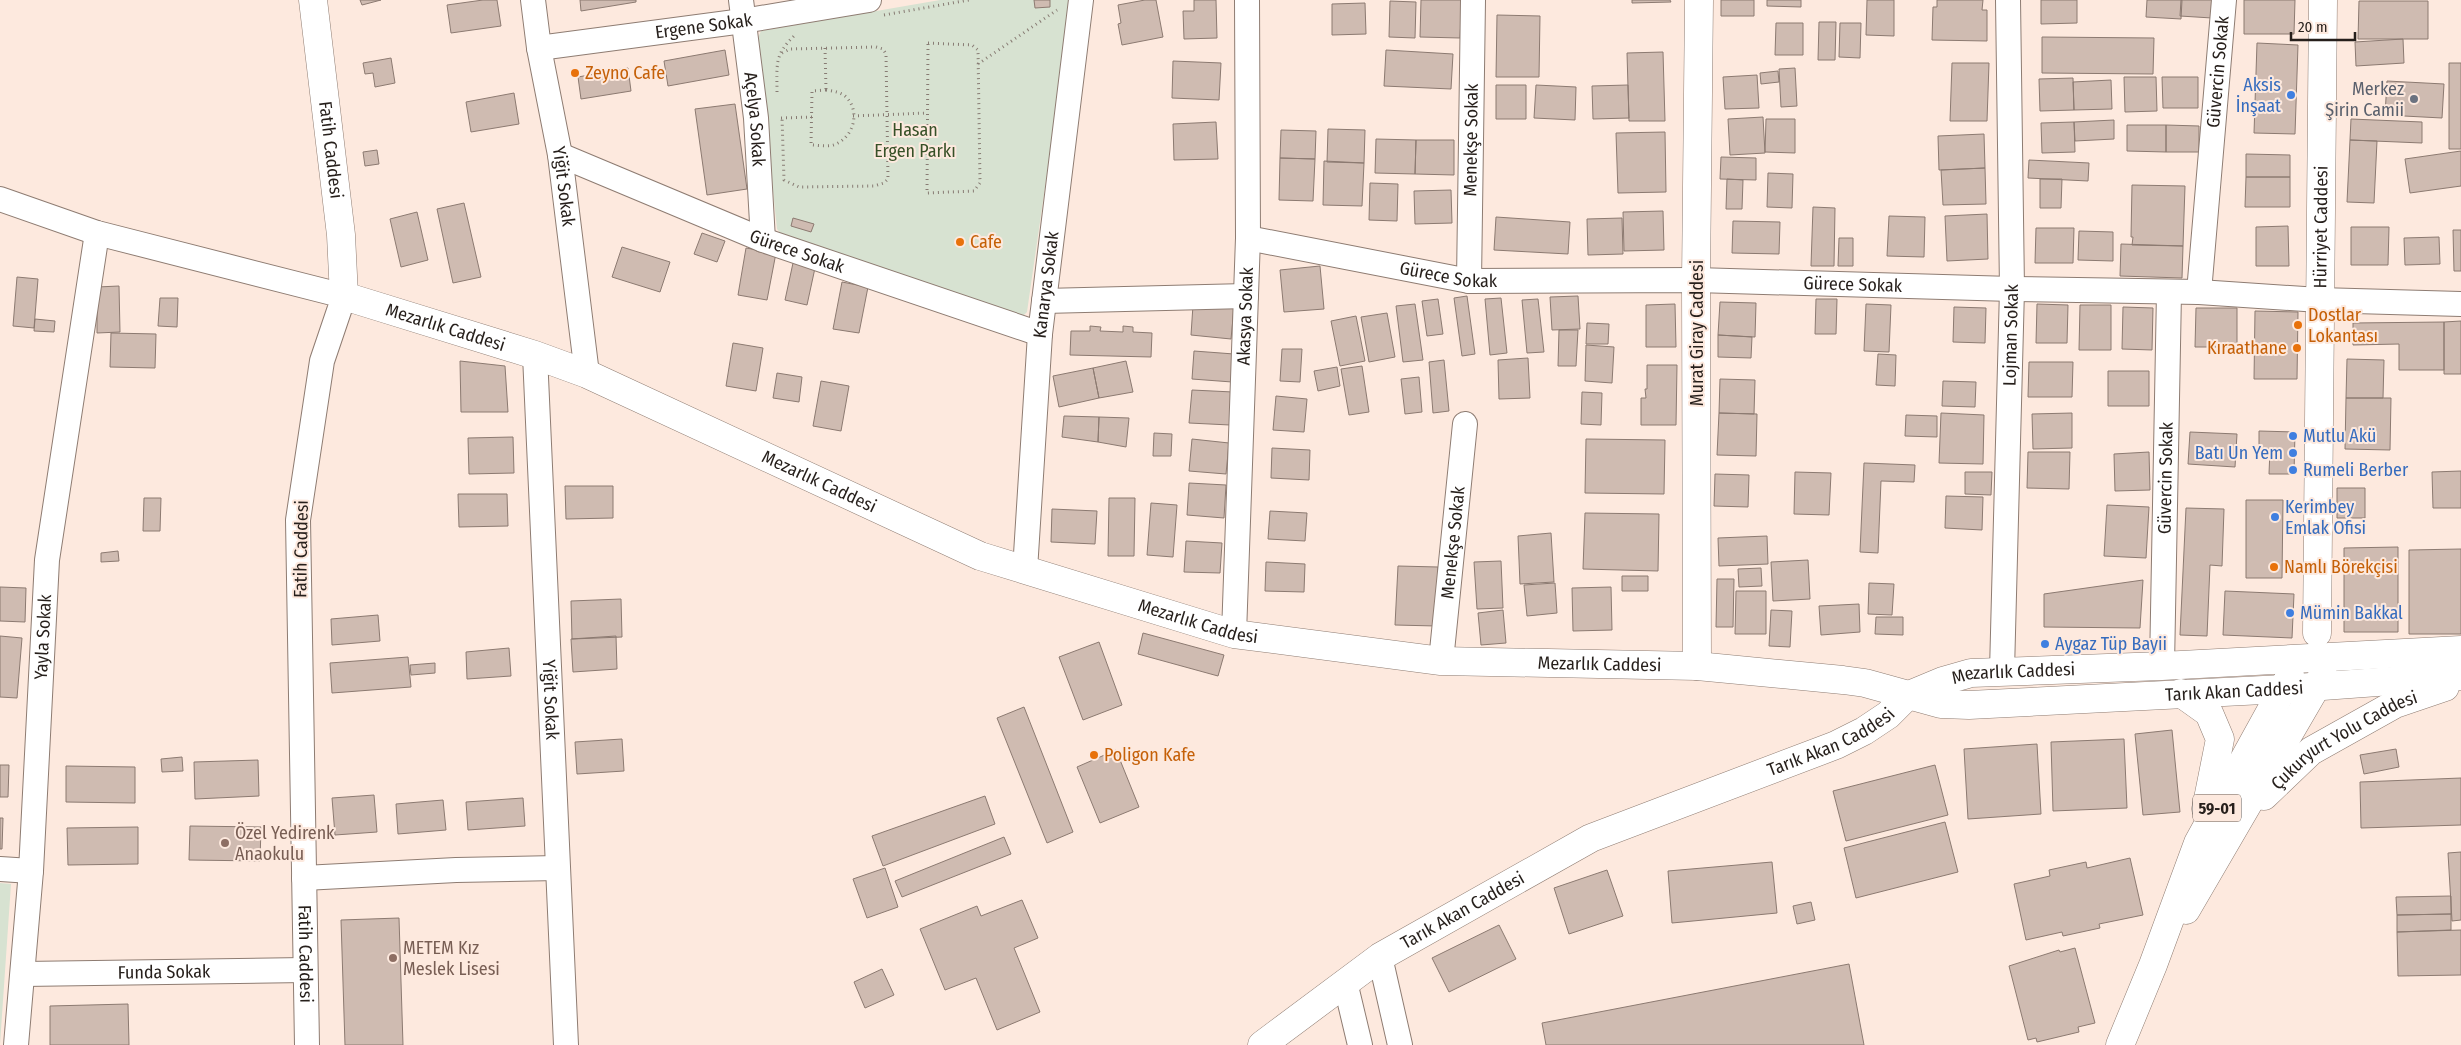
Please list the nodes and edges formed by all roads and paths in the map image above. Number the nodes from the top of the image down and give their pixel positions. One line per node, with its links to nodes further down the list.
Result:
1 (313, 0): 36 (main road, Fatih Caddesi)
2 (533, 0): 14 (street, Yiğit Sokak)
3 (969, 0): 11 (path)
4 (1247, 0): 29 (street, Akasya Sokak)
5 (1473, 0): 31 (street, Menekşe Sokak)
6 (1699, 0): 32 (main road, Murat Giray Caddesi)
7 (2008, 0): 33 (street, Lojman Sokak)
8 (2224, 0): 35 (street, Güvercin Sokak)
9 (2323, 0): 38 (main road, Hürriyet Caddesi)
10 (1072, 3): 17 (path); 39 (street, Kanarya Sokak)
11 (872, 9): 12 (street, Ergene Sokak)
12 (742, 11): 14 (street, Ergene Sokak); 30 (street, Açelya Sokak)
13 (802, 32): 16 (path)
14 (539, 48): 25 (street, Yiğit Sokak)
15 (825, 48): 16 (path); 18 (path); 21 (path)
16 (780, 54): 19 (path)
17 (978, 64): 20 (path); 20 (path)
18 (826, 90): 22 (path); 23 (path)
19 (777, 98)
20 (927, 113): 21 (path)
21 (887, 114): 22 (path); 24 (path)
22 (853, 116): 23 (path)
23 (812, 117): 24 (path)
24 (782, 118): 26 (path)
25 (560, 155): 30 (street, Gürece Sokak); 43 (street, Yiğit Sokak)
26 (779, 186)
27 (0, 199): 28 (street, Mezarlık Caddesi)
28 (97, 233): 36 (street, Mezarlık Caddesi); 65 (street, Yayla Sokak)
29 (1248, 238): 31 (street, Gürece Sokak); 37 (street, Akasya Sokak)
30 (763, 240): 41 (street, Gürece Sokak)
31 (1469, 280): 32 (street, Gürece Sokak)
32 (1696, 280): 33 (street, Gürece Sokak); 52 (main road, Murat Giray Caddesi)
33 (2012, 289): 34 (street, Gürece Sokak); 54 (street, Lojman Sokak)
34 (2169, 292): 35 (street, Gürece Sokak); 53 (street, Güvercin Sokak)
35 (2199, 292): 38 (street, Gürece Sokak)
36 (344, 296): 42 (main road, Mezarlık Caddesi); 66 (street, Fatih Caddesi)
37 (1246, 296): 39 (street); 47 (street, Akasya Sokak)
38 (2319, 300): 40 (street, Gürece Sokak); 46 (main road, Hürriyet Caddesi)
39 (1044, 301): 41 (street, Kanarya Sokak)
40 (2461, 304)
41 (1040, 334): 45 (street, Kanarya Sokak)
42 (534, 355): 43 (main road, Mezarlık Caddesi); 63 (street, Yiğit Sokak)
43 (587, 374): 45 (main road, Mezarlık Caddesi)
44 (1465, 424): 51 (street, Menekşe Sokak)
45 (1025, 570): 47 (main road, Mezarlık Caddesi)
46 (2317, 633): 49 (main road); 50 (main road, Çukuryurt Yolu Caddesi)
47 (1234, 634): 51 (main road, Mezarlık Caddesi)
48 (2461, 650): 49 (main road, Mezarlık Caddesi)
49 (2333, 656): 50 (main road, Mezarlık Caddesi); 57 (main road, Çukuryurt Yolu Caddesi)
50 (2299, 659): 53 (main road, Mezarlık Caddesi); 58 (main road, Çukuryurt Yolu Caddesi / 59-01)
51 (1441, 661): 52 (main road, Mezarlık Caddesi)
52 (1697, 666): 60 (main road, Mezarlık Caddesi)
53 (2162, 666): 54 (main road, Mezarlık Caddesi)
54 (2002, 671): 60 (main road, Mezarlık Caddesi)
55 (2461, 676): 57 (main road, Tarık Akan Caddesi)
56 (2461, 681): 61 (main road, Çukuryurt Yolu Caddesi)
57 (2317, 686): 58 (main road, Tarık Akan Caddesi); 61 (main road, Çukuryurt Yolu Caddesi)
58 (2284, 689): 59 (main road, Tarık Akan Caddesi); 62 (main road, Çukuryurt Yolu Caddesi / 59-01)
59 (2181, 693): 60 (main road, Tarık Akan Caddesi); 62 (main road, Çukuryurt Yolu Caddesi)
60 (1907, 696): 67 (main road, Tarık Akan Caddesi)
61 (2240, 820): 68 (main road, Çukuryurt Yolu Caddesi)
62 (2198, 843): 68 (main road, Çukuryurt Yolu Caddesi / 59-01)
63 (557, 868): 66 (street); 74 (street, Yiğit Sokak)
64 (0, 869): 65 (street)
65 (31, 871): 70 (street, Yayla Sokak)
66 (304, 878): 69 (street, Fatih Caddesi)
67 (1380, 957): 71 (main road, Tarık Akan Caddesi); 77 (street)
68 (2153, 965): 78 (main road, Çukuryurt Yolu Caddesi / 59-01)
69 (305, 970): 70 (street, Funda Sokak); 73 (street, Fatih Caddesi)
70 (23, 974): 72 (street, Yayla Sokak)
71 (1344, 982): 75 (main road, Tarık Akan Caddesi); 76 (street)
72 (16, 1045)
73 (307, 1045)
74 (566, 1045)
75 (1262, 1045)
76 (1360, 1045)
77 (1400, 1045)
78 (2120, 1045)

